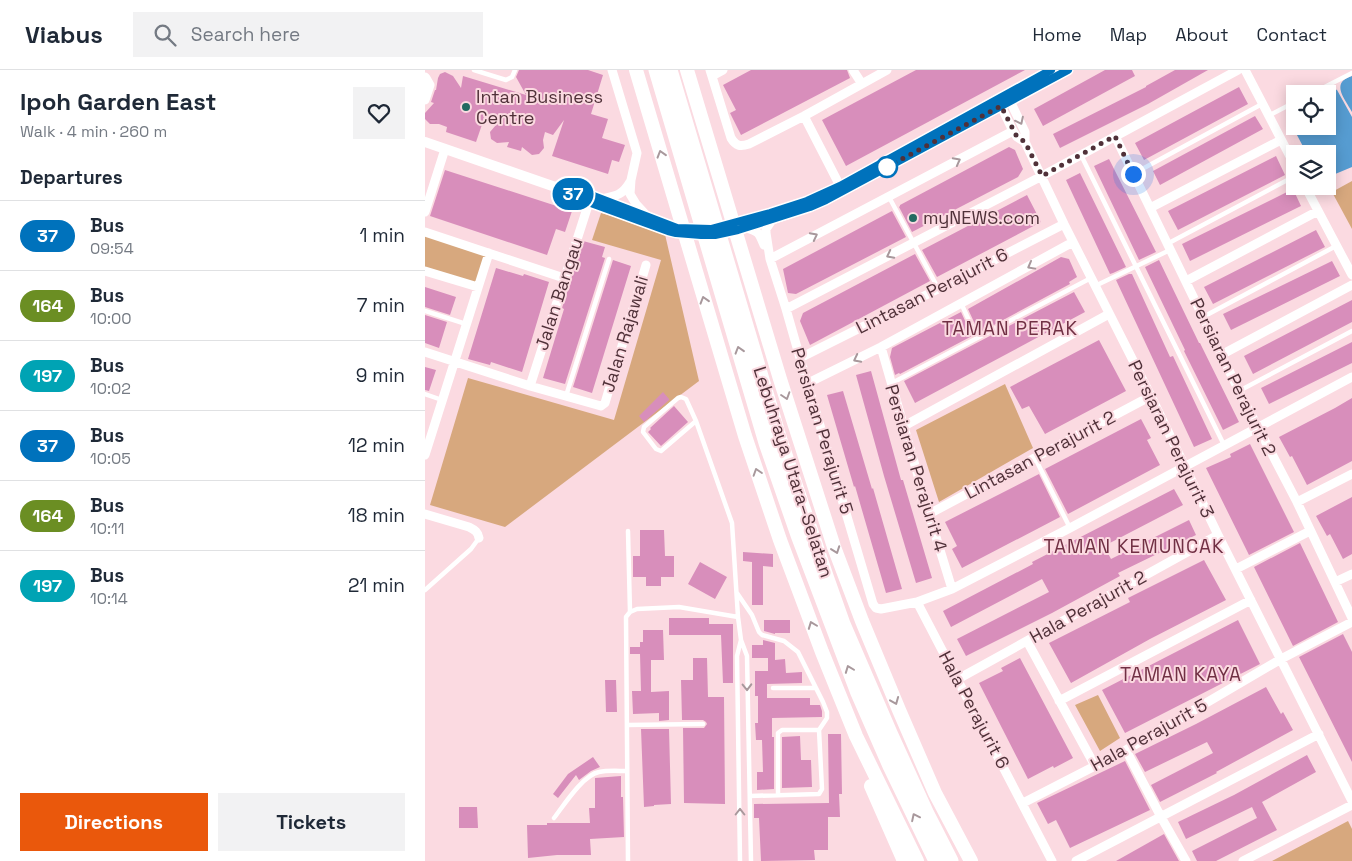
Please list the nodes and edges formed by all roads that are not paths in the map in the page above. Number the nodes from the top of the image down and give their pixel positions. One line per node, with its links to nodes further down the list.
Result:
1 (474, 70): 2 (lane)
2 (515, 70)
3 (612, 70): 36 (street)
4 (636, 70): 132 (main road, one-way to 4)
5 (656, 70): 39 (highway, Lebuhraya Utara–Selatan)
6 (670, 70): 39 (highway, Lebuhraya Utara–Selatan)
7 (687, 70): 149 (main road, one-way to 149)
8 (723, 70): 15 (street)
9 (853, 70): 18 (street)
10 (887, 70): 18 (street)
11 (1051, 70): 21 (street)
12 (1068, 70): 21 (street)
13 (1238, 70): 27 (street)
14 (1245, 70): 22 (street)
15 (711, 73): 24 (street)
16 (1352, 73): 19 (lane)
17 (425, 77): 20 (street)
18 (861, 84): 24 (street)
19 (1329, 85)
20 (425, 100)
21 (1005, 101): 26 (street, Persiaran Perajurit 3); 30 (street, one-way to 30); 38 (street); 47 (street)
22 (1262, 104): 25 (street); 34 (lane)
23 (1286, 107): 25 (lane)
24 (804, 116): 38 (street)
25 (1269, 116): 28 (street)
26 (1013, 131): 30 (street, Persiaran Perajurit 3); 41 (street, one-way to 26)
27 (1115, 136): 33 (street); 34 (street, Persiaran Perajurit 2)
28 (1281, 140): 32 (street); 43 (street)
29 (425, 142): 31 (street)
30 (1025, 142): 35 (street, Persiaran Perajurit 3)
31 (445, 149): 42 (street); 45 (street)
32 (1286, 149)
33 (1081, 155): 35 (street); 59 (lane)
34 (1133, 174): 43 (street, Persiaran Perajurit 2)
35 (1042, 176): 48 (street, Persiaran Perajurit 3); 52 (street)
36 (631, 180): 42 (street); 46 (street)
37 (1286, 181): 54 (lane)
38 (840, 186): 46 (street)
39 (700, 194): 147 (highway, Lebuhraya Utara–Selatan, one-way to 39); 148 (highway, Lebuhraya Utara–Selatan)
40 (1310, 195): 44 (street)
41 (889, 197): 52 (lane); 57 (street, one-way to 41)
42 (593, 199): 46 (street); 49 (street); 62 (street, Jalan Bangau)
43 (1150, 208): 54 (street, Persiaran Perajurit 2)
44 (1318, 211): 53 (street); 63 (street)
45 (425, 212)
46 (648, 217)
47 (772, 220): 49 (street); 57 (street, Persiaran Perajurit 5)
48 (1064, 224): 51 (street, Persiaran Perajurit 3); 67 (street, Lintasan Perajurit 6)
49 (746, 228): 57 (street, Persiaran Perajurit 5)
50 (425, 232): 55 (street)
51 (1073, 242): 64 (street, Persiaran Perajurit 3); 68 (street, Lintasan Perajurit 6, one-way to 68)
52 (914, 243): 67 (lane); 69 (street, one-way to 69)
53 (1336, 246): 61 (street); 72 (lane)
54 (1169, 247): 59 (lane); 63 (street, Persiaran Perajurit 2)
55 (489, 253): 62 (street); 66 (street)
56 (609, 259): 87 (lane)
57 (770, 259): 69 (street, Persiaran Perajurit 5)
58 (646, 265): 87 (street, Jalan Rajawali)
59 (1135, 266): 64 (lane); 94 (lane)
60 (425, 271): 66 (street)
61 (1352, 275)
62 (564, 278): 84 (street, Jalan Bangau)
63 (1185, 281): 72 (street, Persiaran Perajurit 2)
64 (1093, 282): 71 (street, Persiaran Perajurit 3); 75 (lane)
65 (1352, 284): 78 (street)
66 (478, 287): 73 (street)
67 (938, 289): 79 (street, Lintasan Perajurit 6)
68 (961, 304): 75 (lane); 76 (street, Lintasan Perajurit 6)
69 (787, 309): 79 (street, Persiaran Perajurit 5)
70 (425, 311): 73 (lane)
71 (1109, 314): 88 (street, Persiaran Perajurit 3); 91 (street)
72 (1203, 317): 78 (street, Persiaran Perajurit 2)
73 (466, 324): 80 (street)
74 (1352, 331): 85 (lane)
75 (977, 338): 83 (lane)
76 (881, 347): 82 (street, Lintasan Perajurit 6, one-way to 82); 83 (street, Persiaran Perajurit 4)
77 (425, 352): 80 (street)
78 (1221, 355): 85 (street, Persiaran Perajurit 2)
79 (800, 358): 82 (street, Persiaran Perajurit 5)
80 (455, 361): 84 (street); 89 (street)
81 (1352, 377): 92 (street)
82 (808, 383): 116 (street, Persiaran Perajurit 5)
83 (891, 384): 91 (street, Persiaran Perajurit 4)
84 (530, 386): 87 (street)
85 (1239, 391): 92 (street, Persiaran Perajurit 2)
86 (425, 394): 89 (lane)
87 (566, 396)
88 (1151, 396): 96 (street, Lintasan Perajurit 2); 97 (street, Persiaran Perajurit 3)
89 (442, 400): 93 (street)
90 (696, 421): 90 (lane); 112 (lane)
91 (904, 426): 101 (street, Persiaran Perajurit 4)
92 (1257, 427): 94 (street); 99 (street, Persiaran Perajurit 2)
93 (428, 438): 95 (street)
94 (1224, 446): 97 (street)
95 (425, 455)
96 (1035, 458): 101 (street, Lintasan Perajurit 2); 102 (lane)
97 (1185, 466): 102 (street); 105 (street, Persiaran Perajurit 3)
98 (1352, 474): 99 (street)
99 (1297, 502): 104 (street, Persiaran Perajurit 2)
100 (425, 514): 106 (street)
101 (929, 514): 110 (street, Persiaran Perajurit 4)
102 (1070, 528): 110 (street)
103 (628, 531): 117 (lane)
104 (1310, 531): 107 (street); 109 (street, Persiaran Perajurit 2)
105 (1218, 535): 107 (street, Persiaran Perajurit 3); 122 (street, Hala Perajurit 2)
106 (479, 538): 111 (lane)
107 (1236, 569): 115 (street, Persiaran Perajurit 3)
108 (1352, 574): 109 (street)
109 (1335, 582): 114 (street, Persiaran Perajurit 2)
110 (953, 589): 116 (street)
111 (425, 590)
112 (736, 592): 118 (lane); 126 (lane)
113 (1352, 594): 114 (street)
114 (1343, 598): 119 (street, Persiaran Perajurit 2)
115 (1251, 600): 123 (street, Persiaran Perajurit 3); 127 (street)
116 (917, 602): 124 (street, Hala Perajurit 6)
117 (630, 612): 118 (lane); 129 (lane)
118 (738, 617): 121 (lane)
119 (1352, 618)
120 (1352, 622): 123 (street, Hala Perajurit 5)
121 (741, 640): 137 (lane, one-way to 137); 143 (lane, one-way to 121)
122 (1027, 641): 124 (street, Hala Perajurit 2); 127 (street)
123 (1281, 659): 131 (street, Persiaran Perajurit 3); 133 (street, Hala Perajurit 5)
124 (958, 679): 138 (street, Hala Perajurit 6)
125 (773, 688): 126 (lane)
126 (816, 688): 130 (lane)
127 (1059, 701): 134 (street)
128 (703, 724): 129 (lane)
129 (627, 725): 135 (lane)
130 (819, 730): 136 (lane); 136 (lane)
131 (1319, 734): 139 (street, Persiaran Perajurit 3); 140 (street)
132 (856, 736): 145 (main road); 146 (main road)
133 (1126, 750): 134 (street, Hala Perajurit 5); 140 (street)
134 (1095, 766): 138 (street, Hala Perajurit 5)
135 (627, 770): 141 (lane); 142 (lane)
136 (778, 795): 137 (lane)
137 (750, 796): 144 (lane)
138 (1023, 803): 150 (street, Hala Perajurit 6)
139 (1352, 803): 153 (street)
140 (1161, 817): 151 (street); 152 (street)
141 (554, 818)
142 (629, 861)
143 (740, 861)
144 (751, 861)
145 (904, 861)
146 (917, 861)
147 (936, 861)
148 (951, 861)
149 (971, 861)
150 (1052, 861)
151 (1076, 861)
152 (1186, 861)
153 (1243, 861)

